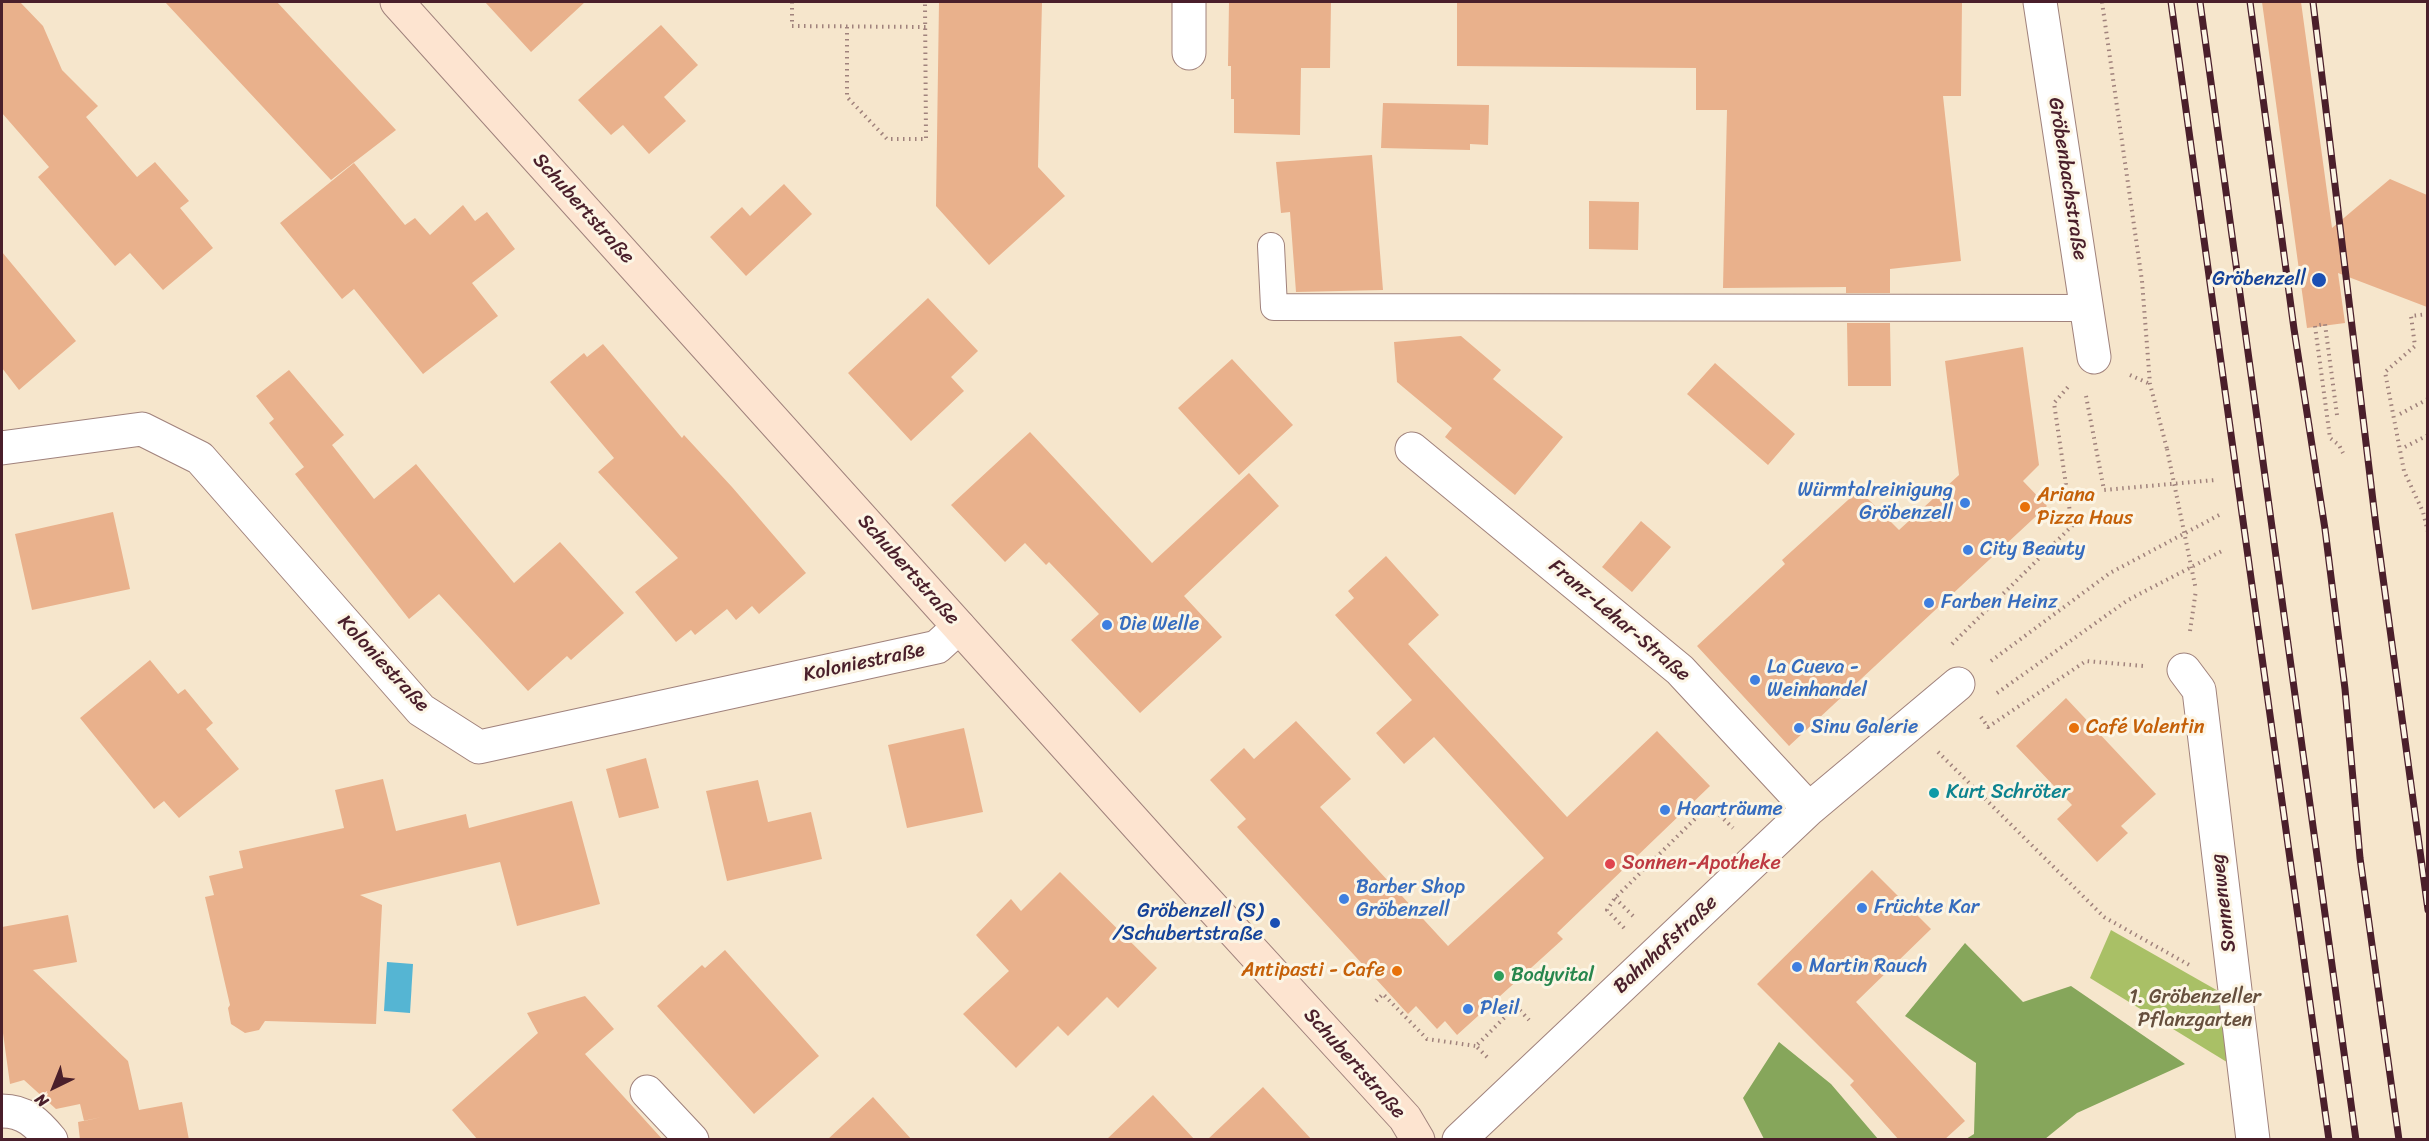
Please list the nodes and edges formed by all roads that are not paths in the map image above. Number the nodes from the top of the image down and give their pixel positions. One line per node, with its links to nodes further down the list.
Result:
1 (397, 2): 10 (street, Schubertstraße)
2 (1189, 2): 4 (street)
3 (2040, 2): 6 (street, Gröbenbachstraße)
4 (1189, 53)
5 (1271, 246): 6 (lane)
6 (2087, 308): 7 (street, Gröbenbachstraße)
7 (2094, 357)
8 (2, 448): 10 (street, Koloniestraße)
9 (1412, 449): 13 (street, Franz-Lehar-Straße)
10 (959, 627): 18 (street, Schubertstraße)
11 (2184, 670): 20 (street, Sonnenweg)
12 (1959, 684): 13 (street, Bahnhofstraße)
13 (1809, 809): 19 (street, Bahnhofstraße)
14 (647, 1092): 17 (street)
15 (2, 1111): 16 (street)
16 (51, 1140)
17 (692, 1140)
18 (1418, 1140)
19 (1459, 1140)
20 (2253, 1140)

